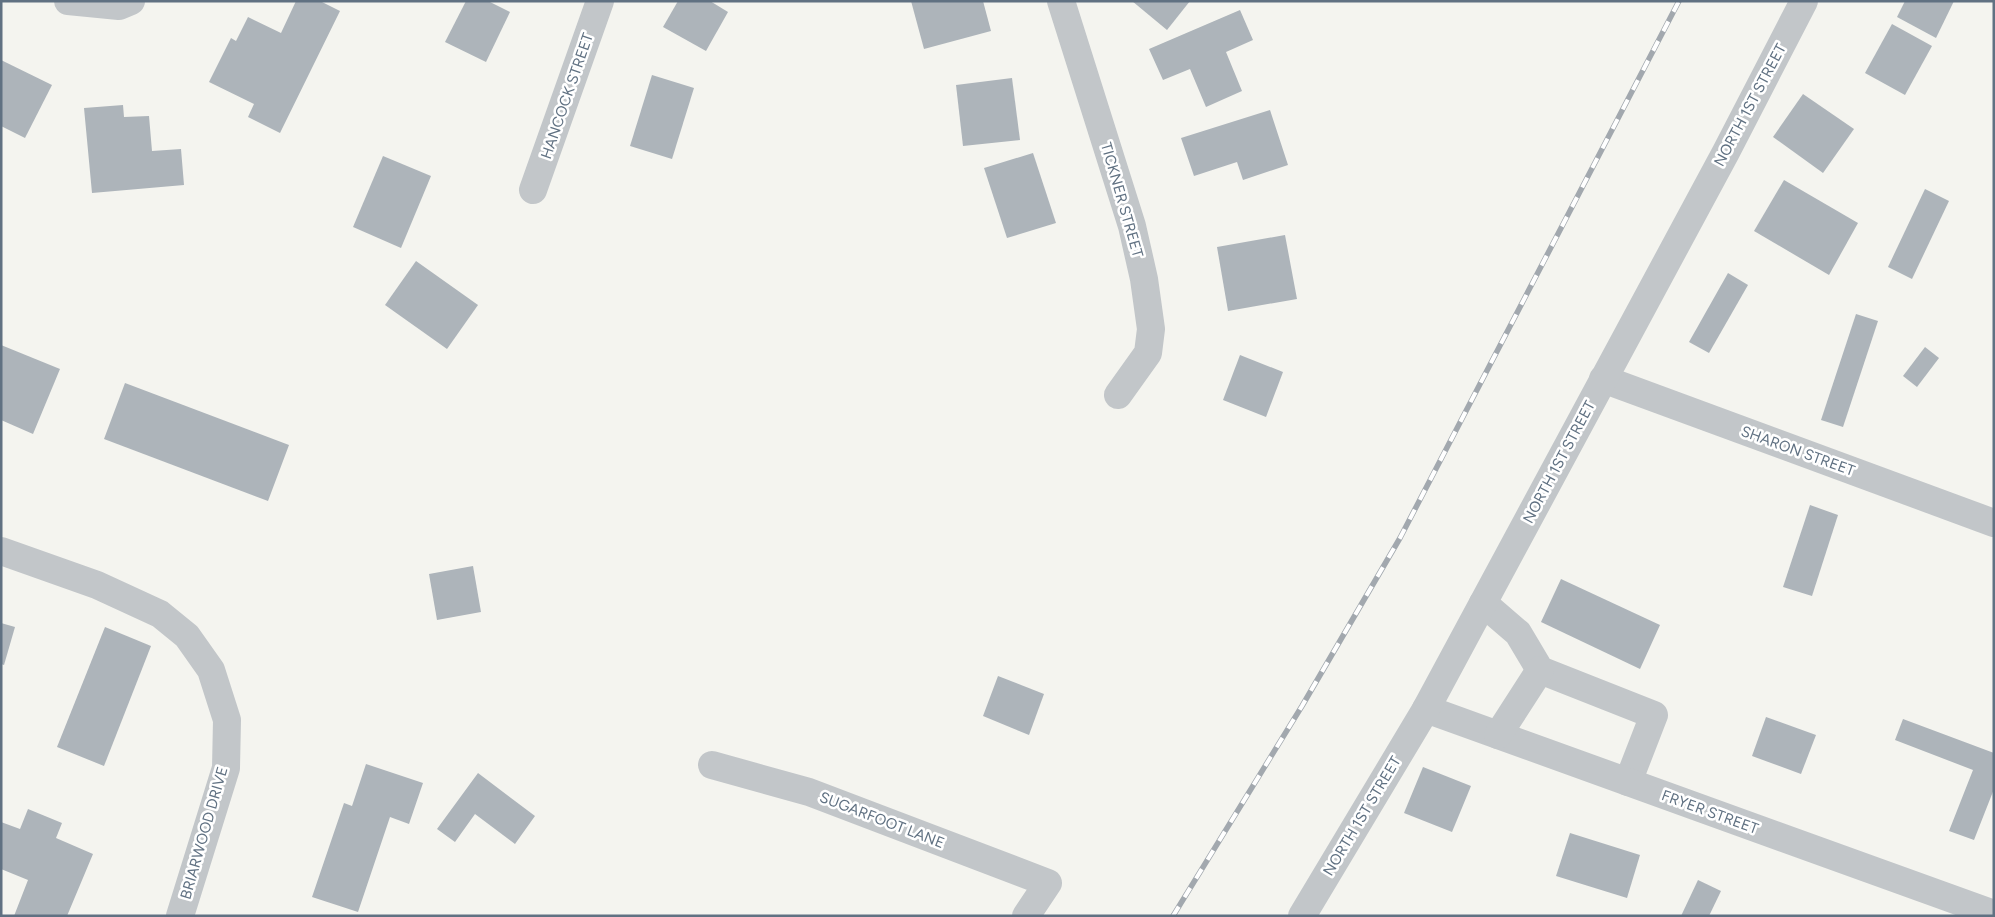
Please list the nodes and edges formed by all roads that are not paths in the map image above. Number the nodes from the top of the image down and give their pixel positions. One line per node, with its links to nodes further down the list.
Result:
1 (68, 1): 2 (street)
2 (131, 1)
3 (600, 1): 6 (street, HANCOCK STREET)
4 (1061, 1): 8 (street, TICKNER STREET)
5 (1804, 1): 7 (street, NORTH 1ST STREET)
6 (533, 190)
7 (1603, 379): 9 (street, SHARON STREET); 11 (street, NORTH 1ST STREET)
8 (1118, 395)
9 (1994, 523)
10 (1, 552): 18 (street, BRIARWOOD DRIVE)
11 (1483, 603): 12 (street); 13 (street, NORTH 1ST STREET)
12 (1540, 670): 14 (street); 16 (street)
13 (1426, 709): 14 (street, FRYER STREET); 20 (street, NORTH 1ST STREET)
14 (1498, 735): 16 (street, FRYER STREET)
15 (712, 765): 19 (street, SUGARFOOT LANE)
16 (1628, 782): 17 (street, FRYER STREET)
17 (1994, 914)
18 (180, 916)
19 (1026, 916)
20 (1302, 916)

